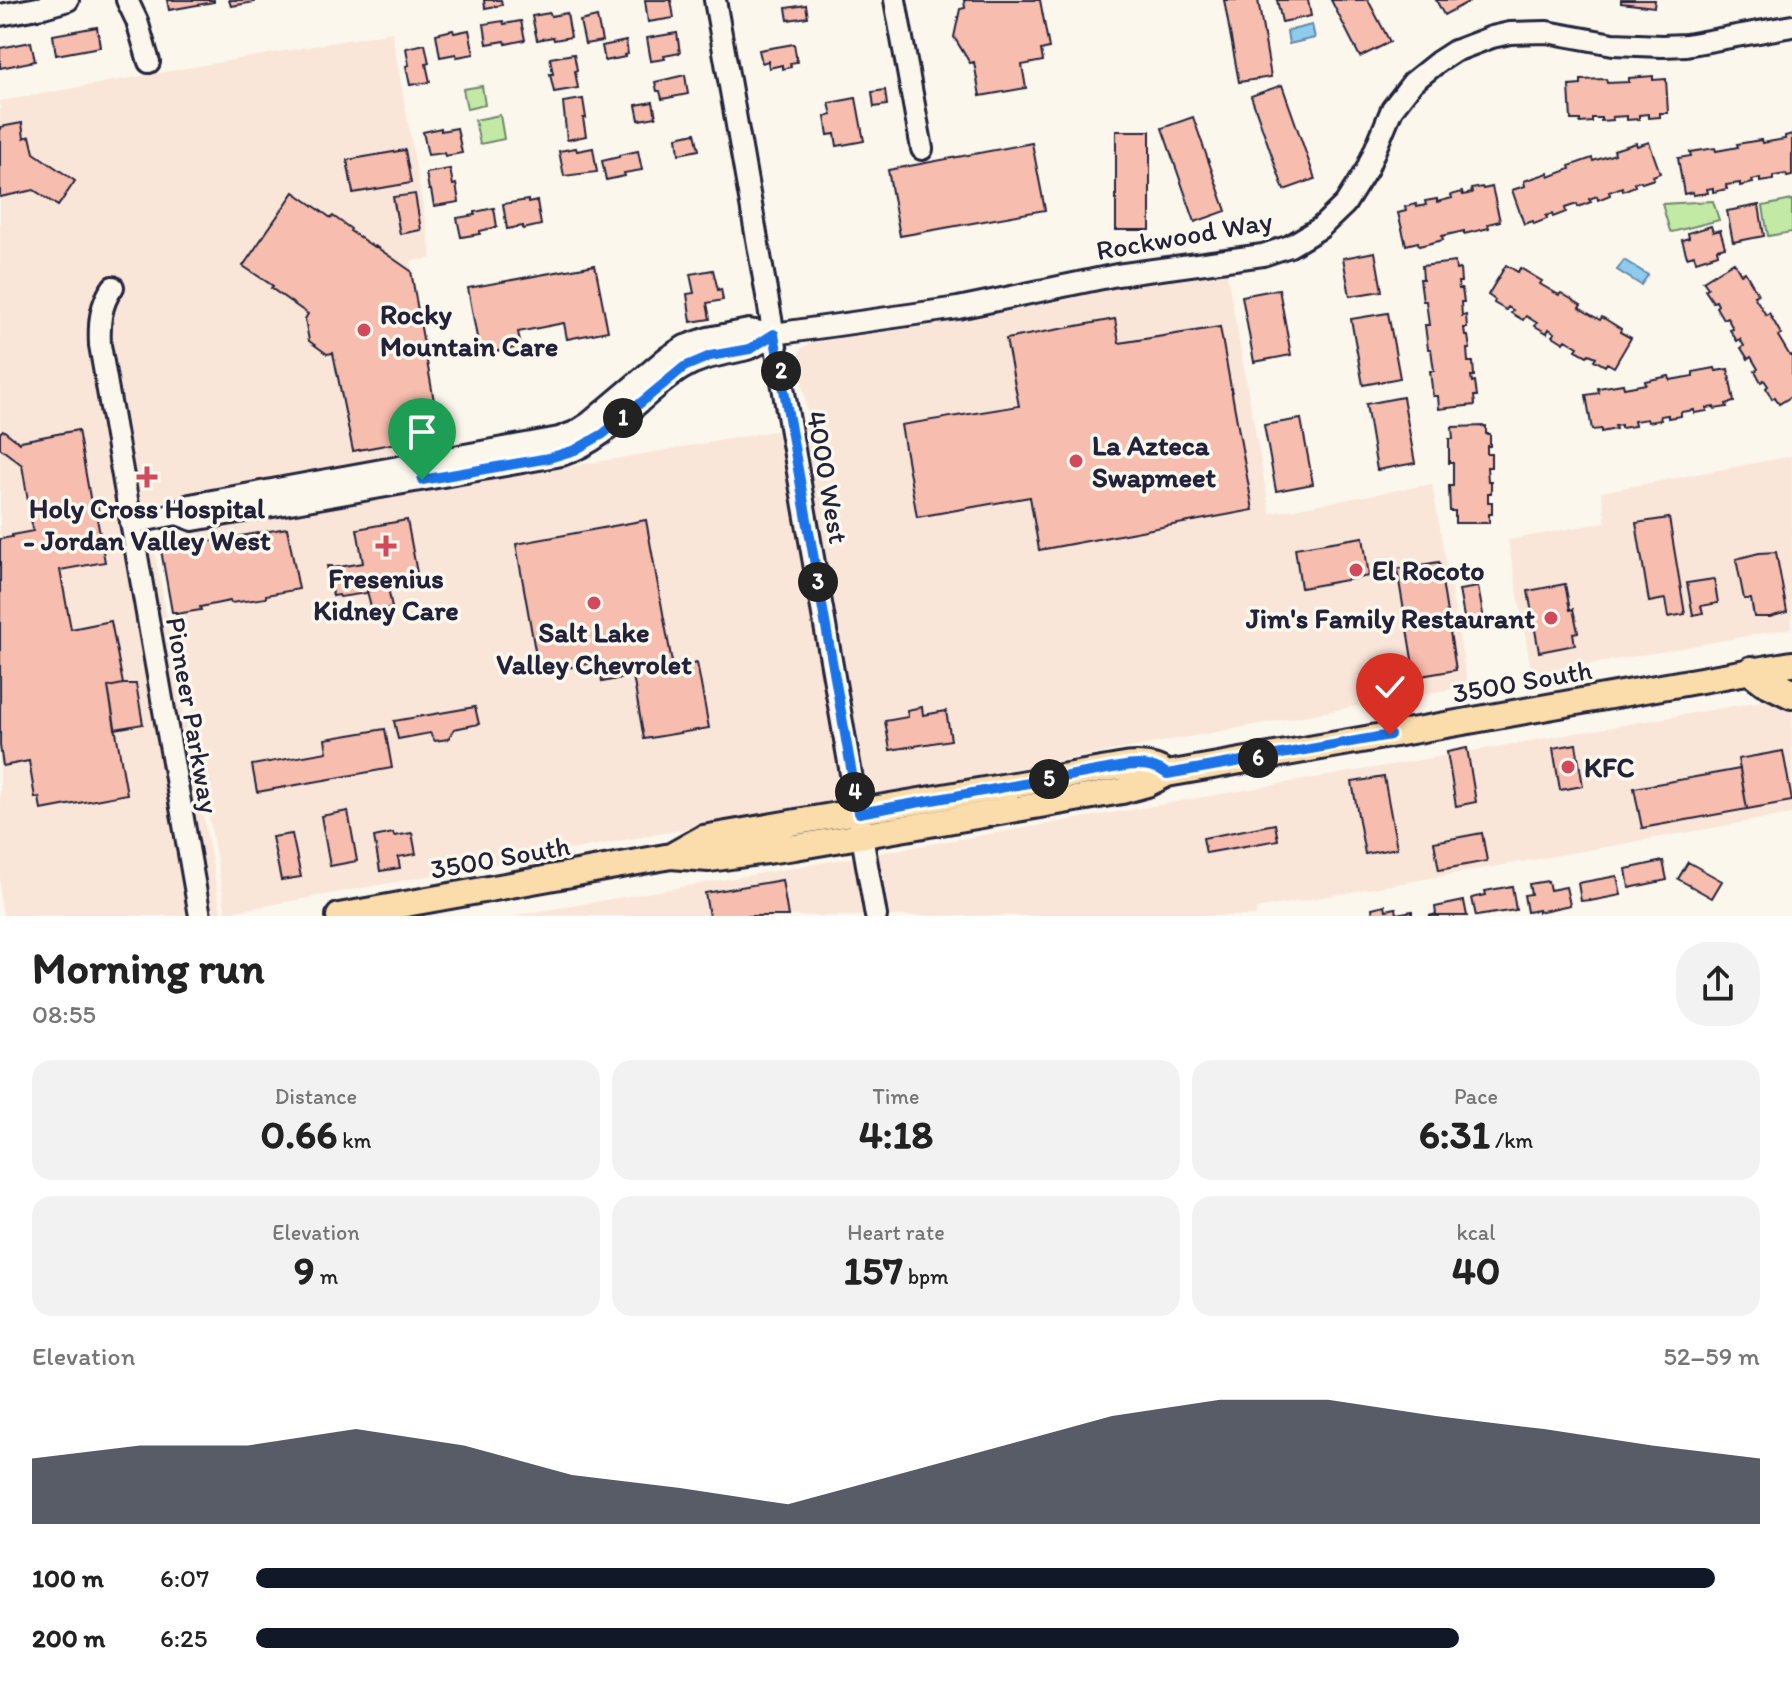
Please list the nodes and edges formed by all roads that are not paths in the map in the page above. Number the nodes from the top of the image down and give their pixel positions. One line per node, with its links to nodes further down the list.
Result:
1 (68, 0): 5 (street)
2 (127, 0): 7 (street)
3 (715, 0): 10 (street, 4000 West)
4 (895, 0): 8 (street)
5 (0, 15)
6 (1792, 26): 10 (street, Rockwood Way)
7 (149, 62)
8 (922, 149)
9 (113, 287): 11 (street, Pioneer Parkway)
10 (774, 334): 11 (street); 15 (street, 4000 West)
11 (131, 523): 16 (street, Pioneer Parkway)
12 (1792, 664): 13 (main road, 3500 South)
13 (1752, 671): 14 (highway); 15 (main road, 3500 South)
14 (1792, 694)
15 (860, 825): 17 (main road, 3500 South); 18 (street, 4000 West)
16 (200, 916)
17 (339, 916)
18 (876, 916)

